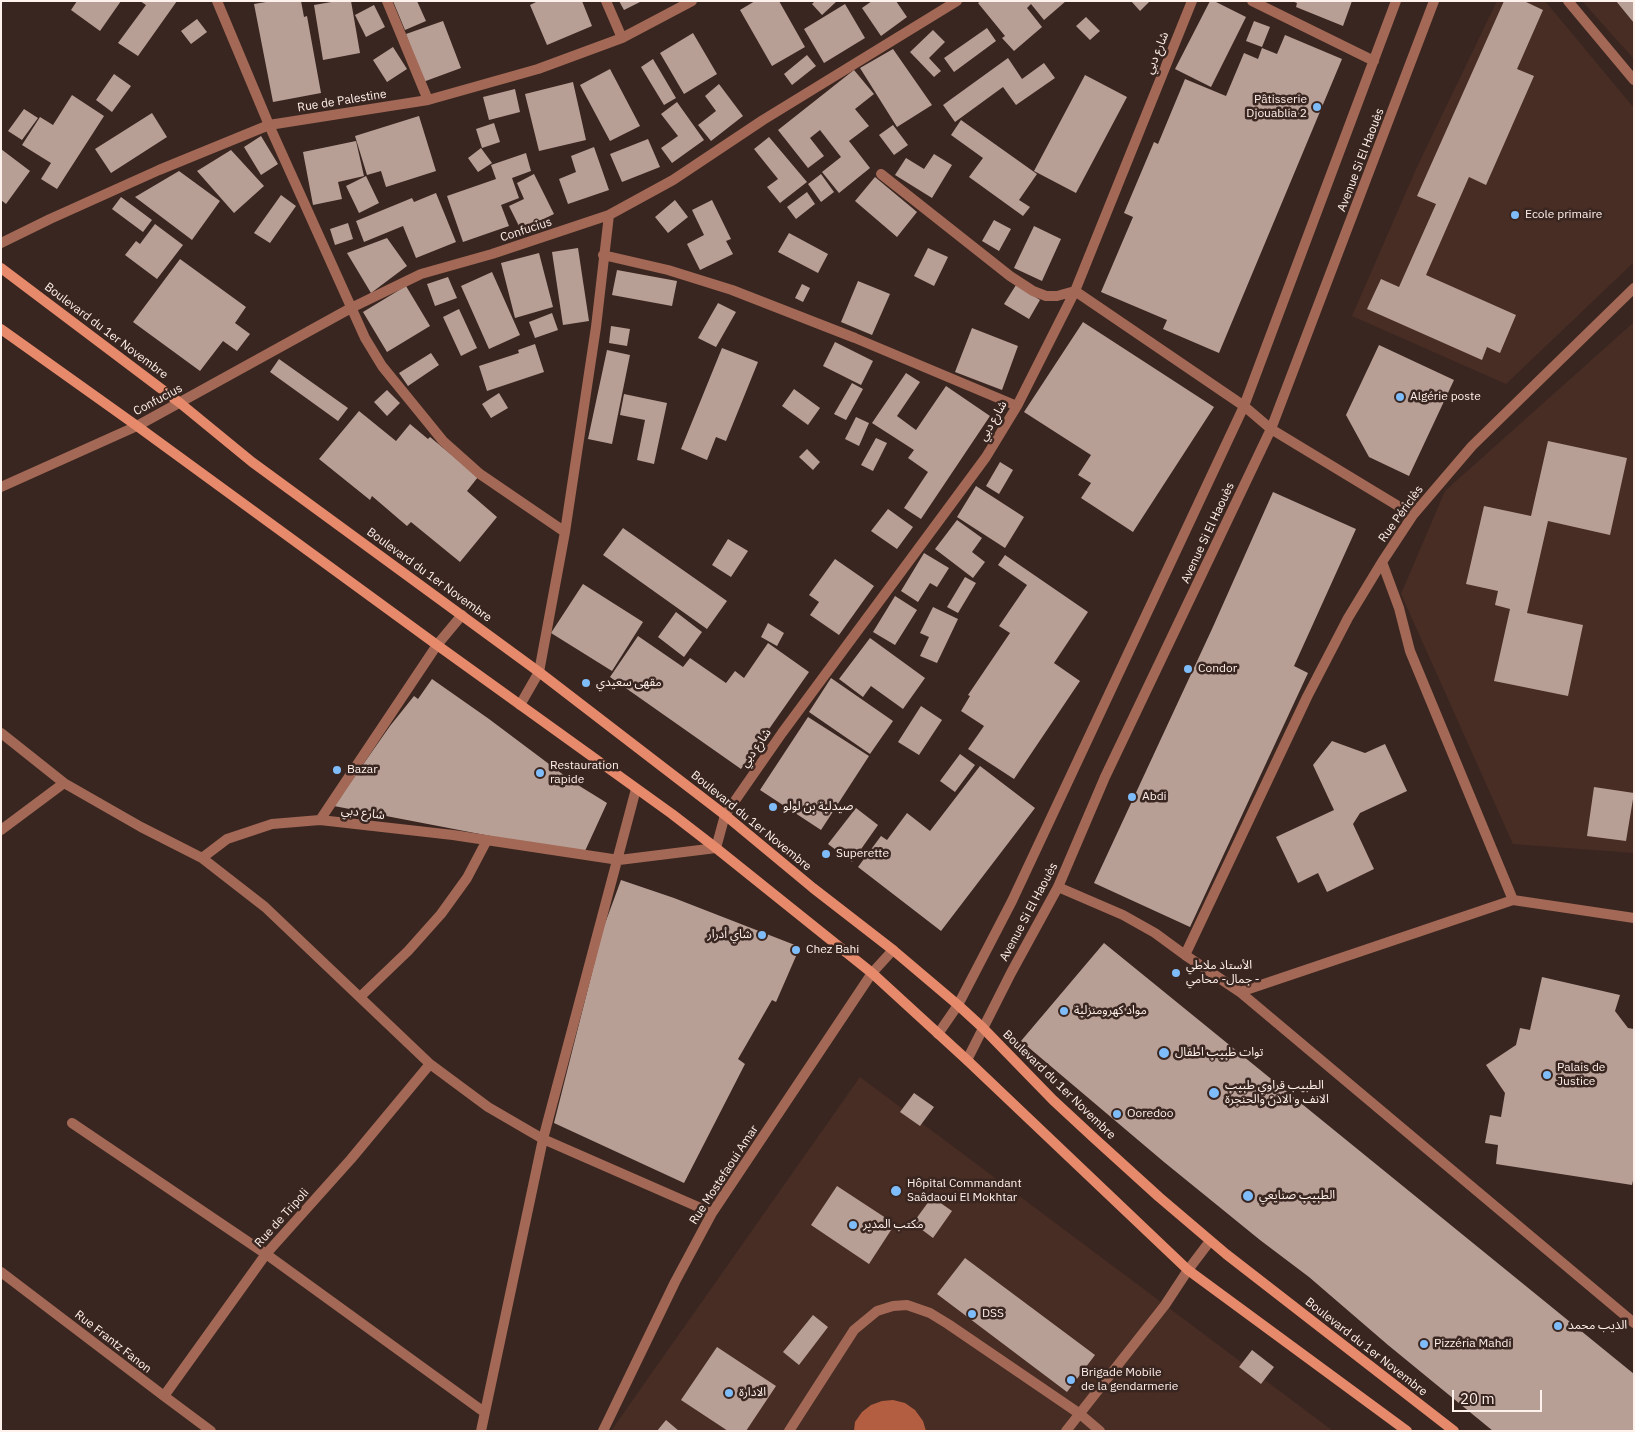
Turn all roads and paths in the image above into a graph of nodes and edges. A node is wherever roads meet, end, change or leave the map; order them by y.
1 (217, 1) edge
2 (387, 1) edge
3 (606, 1) edge
4 (692, 1) edge
5 (957, 1) edge
6 (1192, 1) edge
7 (1252, 1) edge
8 (1396, 1) edge
9 (1434, 1) edge
10 (1568, 1) edge
11 (622, 38) junction
12 (1374, 61) junction
13 (1634, 80) edge
14 (428, 100) junction
15 (269, 125) junction
16 (881, 174) dead end
17 (610, 215) junction
18 (1, 243) edge
19 (604, 255) junction
20 (1, 268) edge
21 (1634, 288) edge
22 (1075, 291) junction
23 (351, 308) junction
24 (1, 329) edge
25 (180, 403) junction
26 (1017, 406) junction
27 (1244, 406) junction
28 (137, 426) junction
29 (1271, 429) junction
30 (1, 487) edge
31 (1413, 515) junction
32 (565, 532) junction
33 (1382, 562) junction
34 (462, 615) junction
35 (437, 645) junction
36 (539, 672) junction
37 (520, 705) junction
38 (1, 733) edge
39 (64, 782) junction
40 (636, 789) junction
41 (725, 815) junction
42 (320, 820) junction
43 (1, 830) edge
44 (487, 840) junction
45 (716, 848) junction
46 (202, 858) junction
47 (619, 860) junction
48 (1058, 887) junction
49 (1513, 900) junction
50 (1634, 918) edge
51 (893, 950) junction
52 (1185, 956) junction
53 (872, 973) junction
54 (1240, 992) junction
55 (360, 997) junction
56 (958, 1005) junction
57 (982, 1027) junction
58 (938, 1034) junction
59 (967, 1060) junction
60 (430, 1064) junction
61 (72, 1123) dead end
62 (543, 1139) junction
63 (712, 1214) junction
64 (1210, 1240) junction
65 (266, 1254) junction
66 (1188, 1270) junction
67 (1, 1272) edge
68 (1634, 1323) edge
69 (164, 1396) junction
70 (484, 1412) junction
71 (1080, 1414) junction
72 (211, 1431) edge
73 (481, 1431) edge
74 (603, 1431) edge
75 (788, 1431) edge
76 (1066, 1431) edge
77 (1100, 1431) edge
78 (1407, 1431) edge
79 (1454, 1431) edge

1 - 15 street
2 - 14 street
3 - 11 street
4 - 11 street, Rue de Palestine
5 - 17 street, Confucius
6 - 22 street, شارع دبي
7 - 12 street
8 - 12 street, Avenue Si El Haouès
9 - 29 street, Avenue Si El Haouès
10 - 13 street
11 - 14 street, Rue de Palestine
12 - 27 street, Avenue Si El Haouès
14 - 15 street, Rue de Palestine
15 - 18 street, Rue de Palestine
15 - 23 street
16 - 22 street
17 - 19 street
17 - 23 street, Confucius
19 - 26 street
19 - 32 street
20 - 25 main road, Boulevard du 1er Novembre
21 - 31 street, Rue Périclès
22 - 26 street, شارع دبي
22 - 27 street
23 - 25 street, Confucius
23 - 32 street
24 - 28 main road
25 - 28 street, Confucius
25 - 34 main road, Boulevard du 1er Novembre
26 - 41 street, شارع دبي
27 - 29 street
27 - 56 street, Avenue Si El Haouès
28 - 30 street, Confucius
28 - 35 main road
29 - 31 street
29 - 48 street, Avenue Si El Haouès
31 - 33 street, Rue Périclès
32 - 36 street
33 - 49 street, Rue Périclès
33 - 52 street
34 - 35 street
34 - 36 main road, Boulevard du 1er Novembre
35 - 37 main road
35 - 42 street
36 - 37 street
36 - 41 main road, Boulevard du 1er Novembre
37 - 40 main road
38 - 39 street
39 - 43 street
39 - 46 street
40 - 45 main road
40 - 47 street
41 - 45 street, شارع دبي
41 - 51 main road, Boulevard du 1er Novembre
42 - 44 street, شارع دبي
42 - 46 street, شارع دبي
44 - 47 street, شارع دبي
44 - 55 street
45 - 47 street, شارع دبي
45 - 53 main road
46 - 55 street
47 - 62 street
48 - 52 street
48 - 57 street, Avenue Si El Haouès
49 - 50 street
49 - 54 street
51 - 53 street, Rue Mostefaoui Amar
51 - 56 main road, Boulevard du 1er Novembre
52 - 54 street
53 - 58 main road
53 - 63 street, Rue Mostefaoui Amar
54 - 68 street
55 - 60 street
56 - 57 main road, Boulevard du 1er Novembre
56 - 58 street, Avenue Si El Haouès
57 - 59 street, Avenue Si El Haouès
57 - 64 main road, Boulevard du 1er Novembre
58 - 59 main road
59 - 66 main road
60 - 62 street
60 - 65 street, Rue de Tripoli
61 - 65 street
62 - 63 street
62 - 70 street
63 - 74 street, Rue Mostefaoui Amar
64 - 66 street
64 - 79 main road, Boulevard du 1er Novembre
65 - 69 street, Rue de Tripoli
65 - 70 street
66 - 71 street
66 - 78 main road
67 - 69 street, Rue Frantz Fanon
69 - 72 street, Rue Frantz Fanon
70 - 73 street
71 - 75 street
71 - 76 street
71 - 77 street

